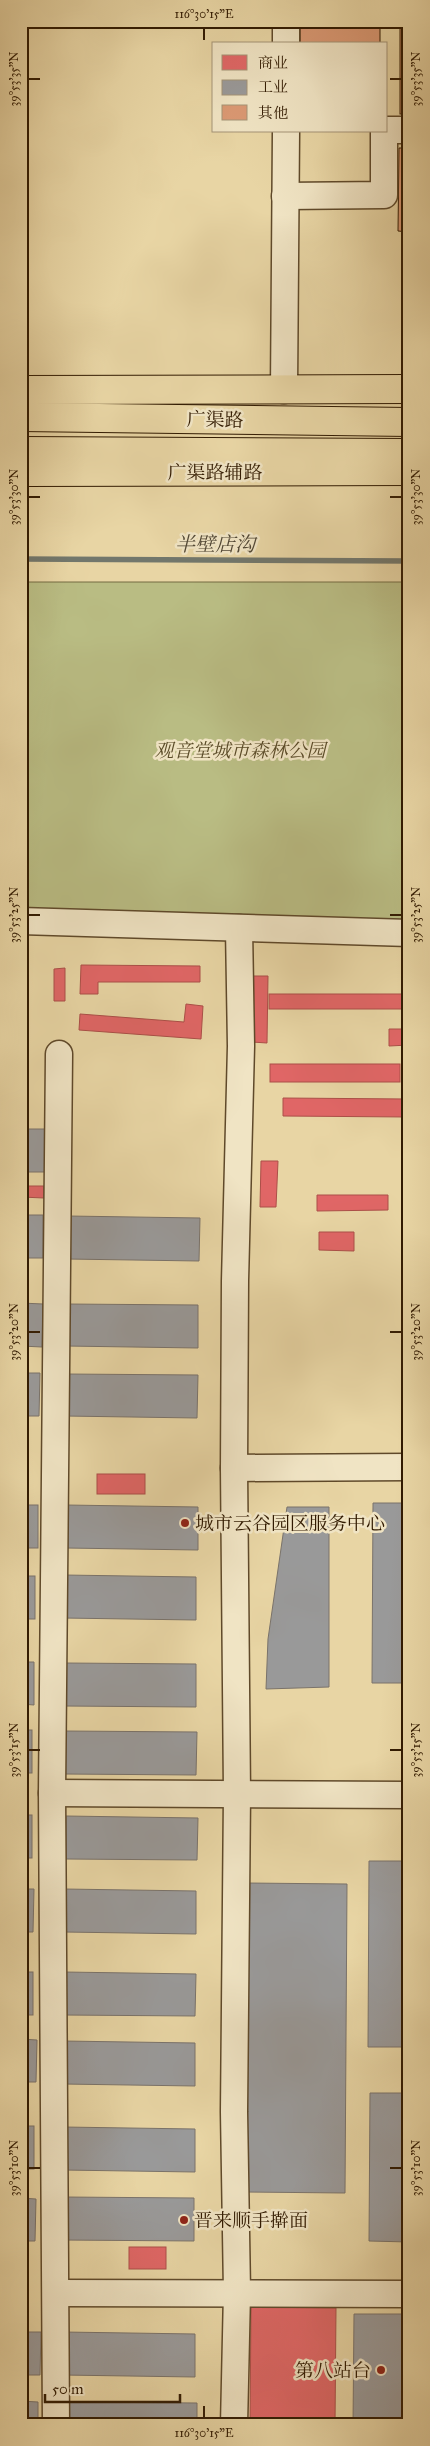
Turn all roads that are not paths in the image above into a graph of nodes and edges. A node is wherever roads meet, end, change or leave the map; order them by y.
1 (286, 21) edge
2 (286, 42) edge
3 (388, 130) edge
4 (409, 130) edge
5 (286, 132) edge
6 (385, 132) edge
7 (285, 196) junction
8 (409, 389) edge
9 (21, 390) edge
10 (284, 390) junction
11 (21, 417) edge
12 (409, 422) edge
13 (21, 450) edge
14 (409, 453) edge
15 (409, 471) edge
16 (21, 472) edge
17 (21, 921) edge
18 (239, 928) junction
19 (409, 933) edge
20 (59, 1054) dead end
21 (409, 1467) edge
22 (234, 1468) junction
23 (52, 1793) junction
24 (237, 1794) junction
25 (409, 1795) edge
26 (236, 2292) junction
27 (56, 2293) junction
28 (409, 2294) edge
29 (56, 2425) edge
30 (234, 2425) edge

1 - 2 street
3 - 4 street
5 - 7 street
6 - 7 street
7 - 10 street
8 - 10 main road, 广渠路
9 - 10 main road, 广渠路
11 - 12 main road, 广渠路
13 - 14 main road, 广渠路
15 - 16 main road, 广渠路辅路
17 - 18 street
18 - 19 street
18 - 22 street
20 - 23 street
21 - 22 street
22 - 24 street
23 - 24 street
23 - 27 street
24 - 25 street
24 - 26 street
26 - 27 street
26 - 28 street
26 - 30 street
27 - 29 street

